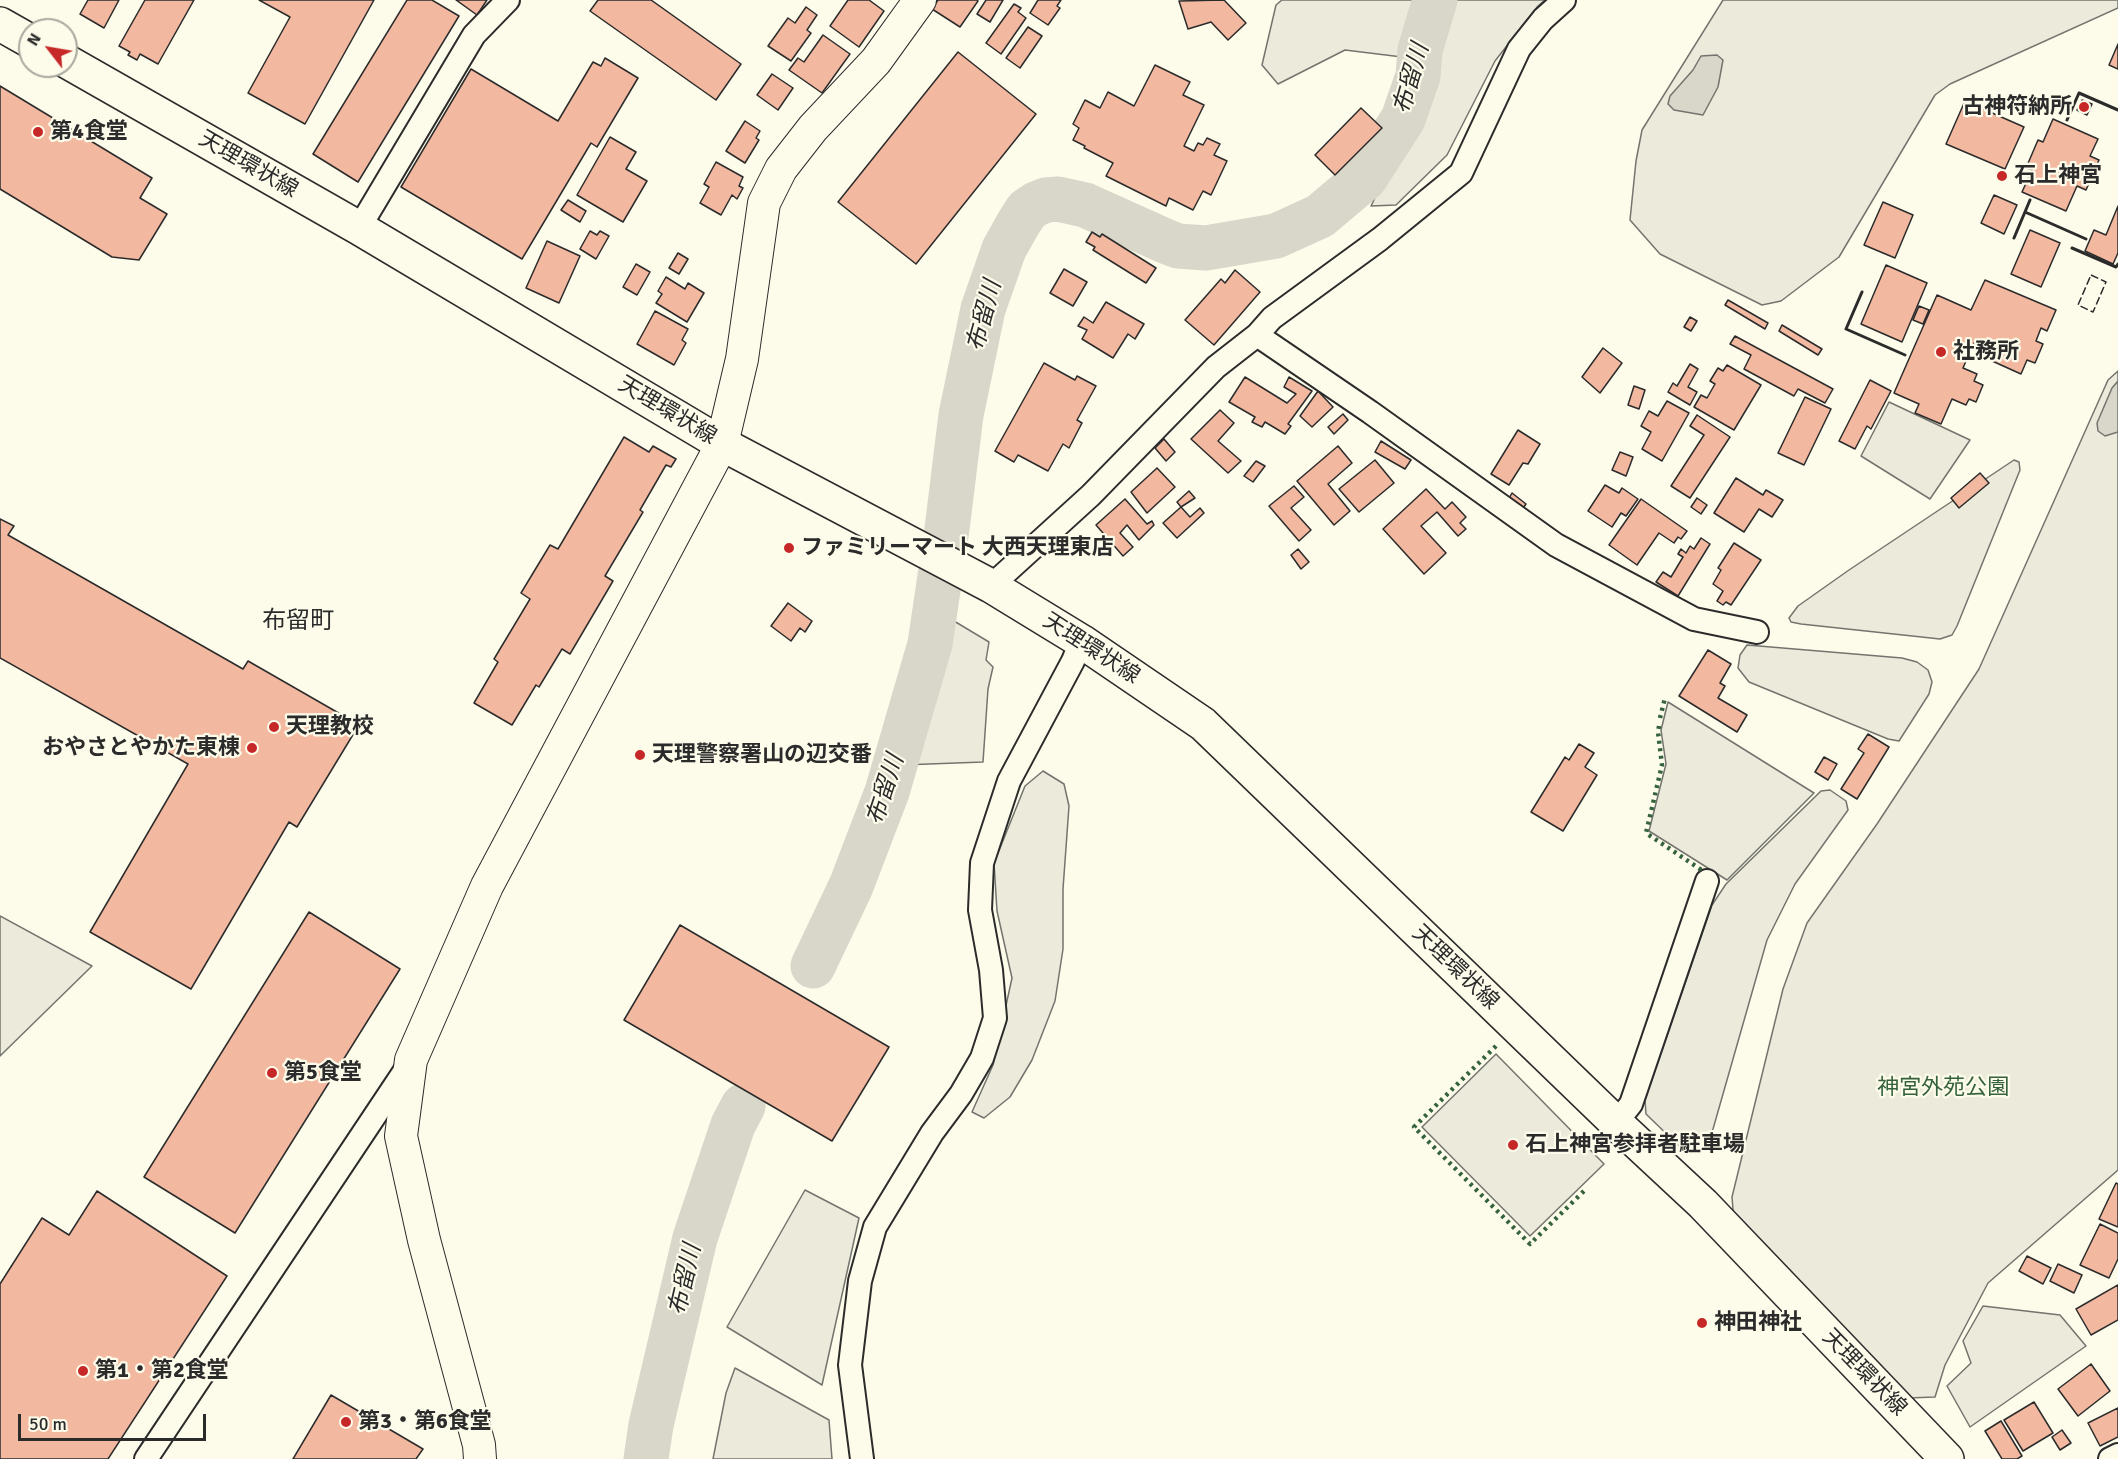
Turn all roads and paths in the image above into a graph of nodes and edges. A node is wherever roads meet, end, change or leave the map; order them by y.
1 (508, 0) edge
2 (920, 0) edge
3 (1564, 0) edge
4 (0, 24) edge
5 (18, 34) edge
6 (78, 69) edge
7 (359, 228) junction
8 (1257, 335) junction
9 (722, 444) junction
10 (979, 579) junction
11 (1757, 632) dead end
12 (1081, 641) junction
13 (1707, 881) dead end
14 (411, 1060) junction
15 (1616, 1123) junction
16 (2118, 1455) edge
17 (146, 1459) edge
18 (480, 1459) edge
19 (862, 1459) edge
20 (1947, 1459) edge
21 (2110, 1459) edge

1 - 7 street
2 - 9 street
3 - 8 street
4 - 5 main road
6 - 7 main road, 天理環状線
7 - 9 main road, 天理環状線
8 - 10 street
8 - 11 street
9 - 10 main road, 天理環状線
9 - 14 street
10 - 12 main road, 天理環状線
12 - 15 main road, 天理環状線
12 - 19 street
13 - 15 street
14 - 17 street
14 - 18 street
15 - 20 main road, 天理環状線
16 - 21 street

